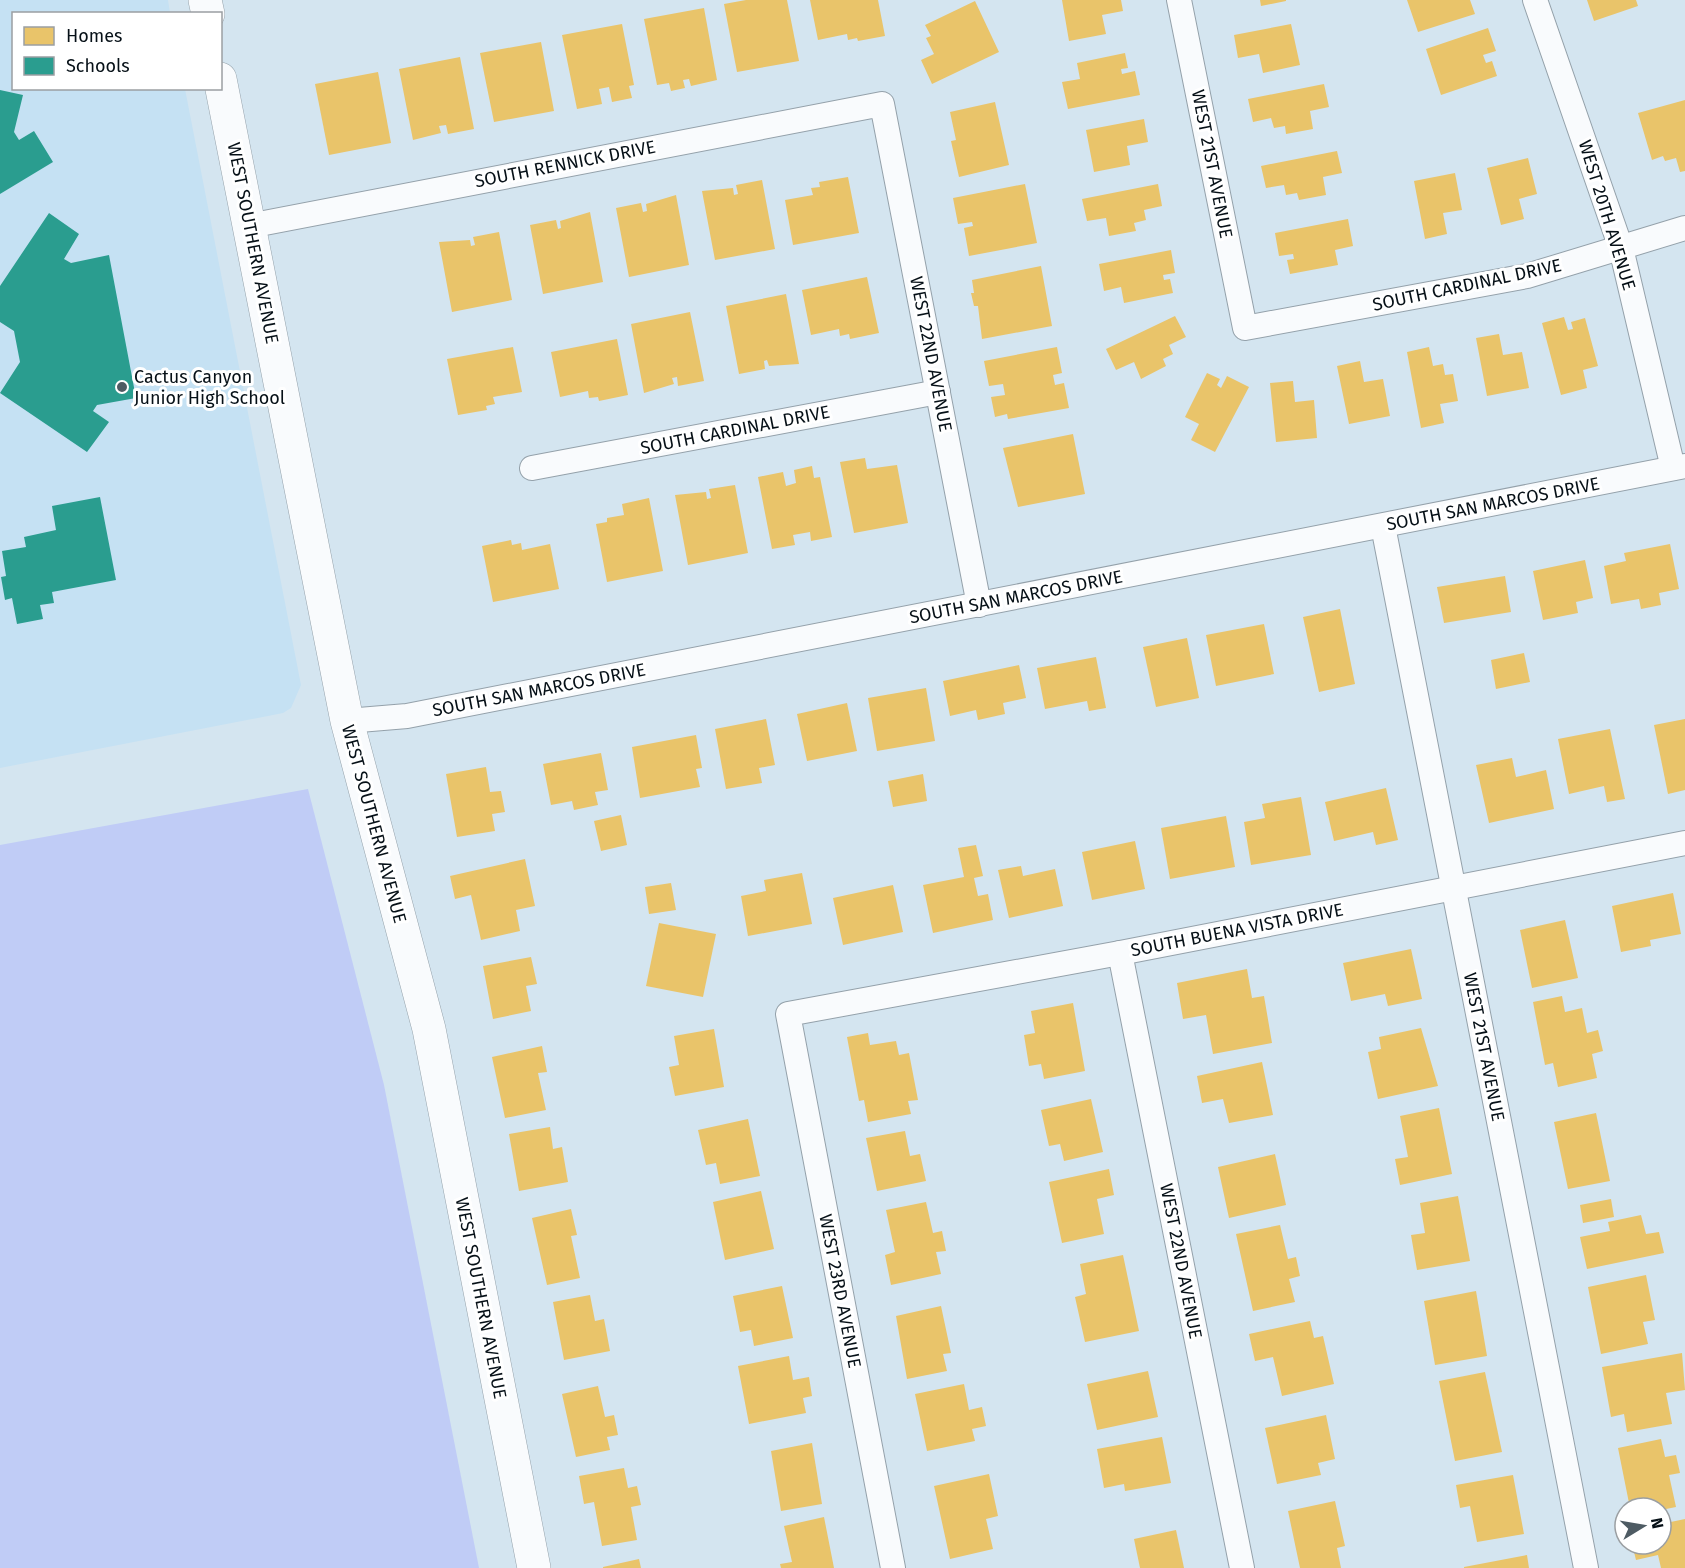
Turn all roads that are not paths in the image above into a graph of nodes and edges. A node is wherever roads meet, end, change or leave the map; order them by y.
1 (1179, 0) edge
2 (1535, 0) edge
3 (222, 89) edge
4 (882, 104) joint
5 (249, 226) junction
6 (1685, 228) edge
7 (1621, 248) junction
8 (1245, 328) joint
9 (938, 392) junction
10 (1679, 467) edge
11 (532, 468) dead end
12 (1383, 526) junction
13 (980, 605) junction
14 (347, 721) junction
15 (1685, 843) edge
16 (1453, 888) junction
17 (1120, 953) junction
18 (788, 1014) joint
19 (534, 1568) edge
20 (893, 1568) edge
21 (1242, 1568) edge
22 (1586, 1568) edge

1 - 8 street, WEST 21ST AVENUE
2 - 7 street, WEST 20TH AVENUE
3 - 5 main road, WEST SOUTHERN AVENUE
4 - 5 street, SOUTH RENNICK DRIVE
4 - 9 street, WEST 22ND AVENUE
5 - 14 main road, WEST SOUTHERN AVENUE
6 - 7 street, SOUTH CARDINAL DRIVE
7 - 8 street, SOUTH CARDINAL DRIVE
7 - 10 street, WEST 20TH AVENUE
9 - 11 street, SOUTH CARDINAL DRIVE
9 - 13 street, WEST 22ND AVENUE
10 - 12 street, SOUTH SAN MARCOS DRIVE
12 - 13 street, SOUTH SAN MARCOS DRIVE
12 - 16 street, WEST 21ST AVENUE
13 - 14 street, SOUTH SAN MARCOS DRIVE
14 - 19 main road, WEST SOUTHERN AVENUE
15 - 16 street, SOUTH BUENA VISTA DRIVE
16 - 17 street, SOUTH BUENA VISTA DRIVE
16 - 22 street, WEST 21ST AVENUE
17 - 18 street, SOUTH BUENA VISTA DRIVE
17 - 21 street, WEST 22ND AVENUE
18 - 20 street, WEST 23RD AVENUE

